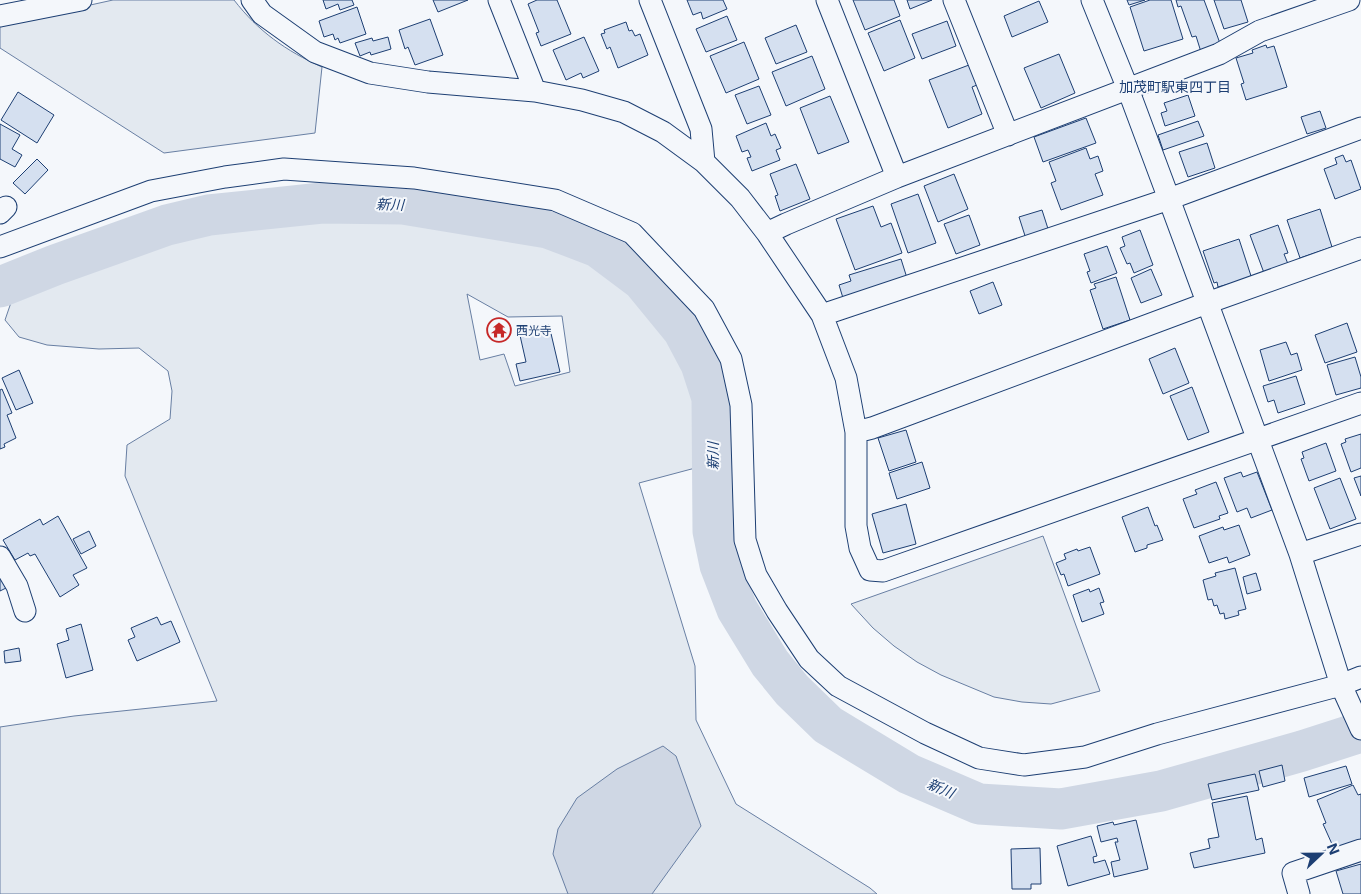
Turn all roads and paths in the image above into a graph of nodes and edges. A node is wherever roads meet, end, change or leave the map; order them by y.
1 (82, 0) edge
2 (252, 0) edge
3 (499, 0) edge
4 (650, 0) edge
5 (827, 0) edge
6 (954, 0) edge
7 (1092, 0) edge
8 (1349, 0) edge
9 (0, 16) edge
10 (1128, 89) junction
11 (535, 91) junction
12 (1361, 128) edge
13 (1008, 135) junction
14 (704, 162) junction
15 (897, 177) junction
16 (1169, 199) junction
17 (768, 233) junction
18 (0, 247) edge
19 (1361, 248) edge
20 (1207, 303) junction
21 (822, 315) junction
22 (1361, 403) edge
23 (856, 432) junction
24 (1257, 440) junction
25 (1361, 534) edge
26 (1300, 554) junction
27 (0, 556) edge
28 (25, 611) dead end
29 (1361, 677) edge
30 (1341, 685) junction
31 (1361, 729) edge
32 (1361, 850) edge
33 (1299, 894) edge

1 - 9 street
2 - 11 street
3 - 11 street
4 - 14 street
5 - 15 street
6 - 13 street
7 - 10 street
8 - 10 street
10 - 13 street
10 - 16 street
11 - 14 street
12 - 16 street
13 - 15 street
14 - 17 street
15 - 17 street
16 - 20 street
16 - 21 street
17 - 21 street
18 - 30 street
19 - 20 street
20 - 23 street
20 - 24 street
21 - 23 street
22 - 24 street
23 - 24 street
24 - 26 street
25 - 26 street
26 - 30 street
27 - 28 street
29 - 30 street
30 - 31 street
32 - 33 street

